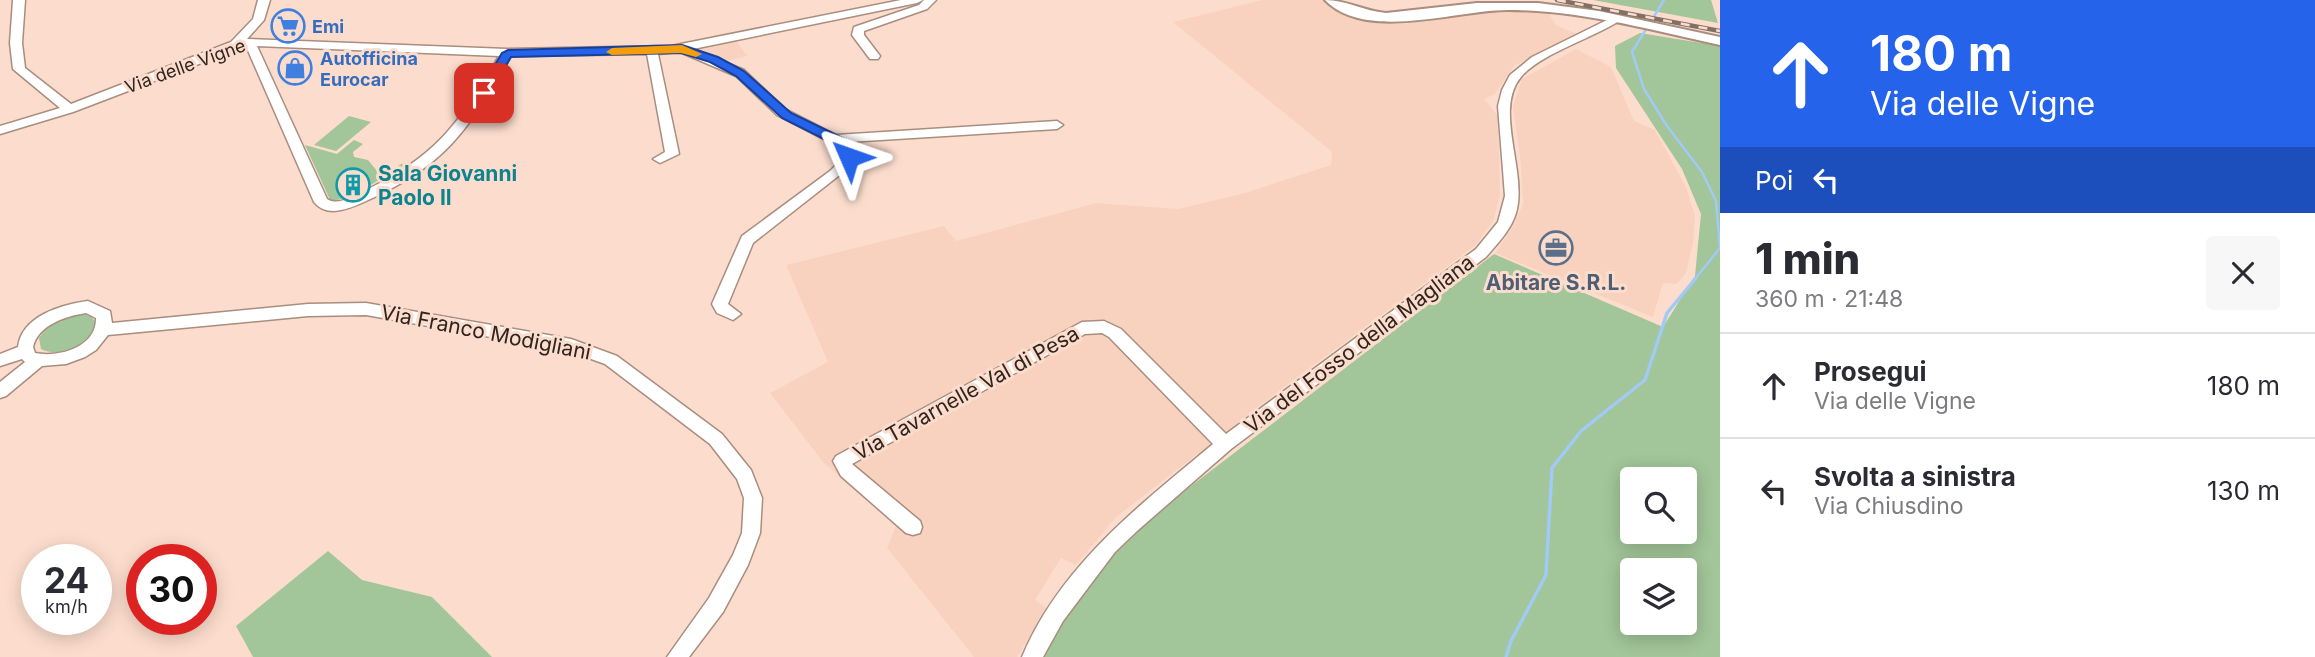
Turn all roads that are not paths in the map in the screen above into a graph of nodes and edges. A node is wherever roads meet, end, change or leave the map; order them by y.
1 (19, 0) edge
2 (264, 0) edge
3 (917, 0) edge
4 (930, 0) edge
5 (1332, 0) edge
6 (1623, 21) junction
7 (251, 41) junction
8 (1720, 41) edge
9 (237, 42) junction
10 (682, 49) junction
11 (652, 51) junction
12 (508, 53) junction
13 (874, 56) dead end
14 (69, 109) junction
15 (1057, 125) dead end
16 (0, 130) edge
17 (836, 139) junction
18 (660, 159) dead end
19 (733, 314) dead end
20 (103, 330) junction
21 (31, 356) junction
22 (0, 360) edge
23 (0, 391) edge
24 (1225, 444) junction
25 (914, 527) dead end
26 (677, 657) edge
27 (1032, 657) edge

1 - 14 street
2 - 9 street
3 - 10 street, Via delle Vigne
4 - 13 street
5 - 6 main road
6 - 8 main road
6 - 24 street, Via del Fosso della Magliana
7 - 9 street, Via delle Vigne
7 - 12 street, Via delle Vigne
7 - 12 street
9 - 14 street, Via delle Vigne
10 - 11 street, Via delle Vigne
10 - 17 street
11 - 12 street, Via delle Vigne
11 - 18 street
14 - 16 street, Via delle Vigne
15 - 17 street
17 - 19 street
20 - 21 street
20 - 21 street
20 - 26 street, Via Franco Modigliani
21 - 22 street
21 - 23 street
24 - 25 street, Via Tavarnelle Val di Pesa
24 - 27 street, Via del Fosso della Magliana

